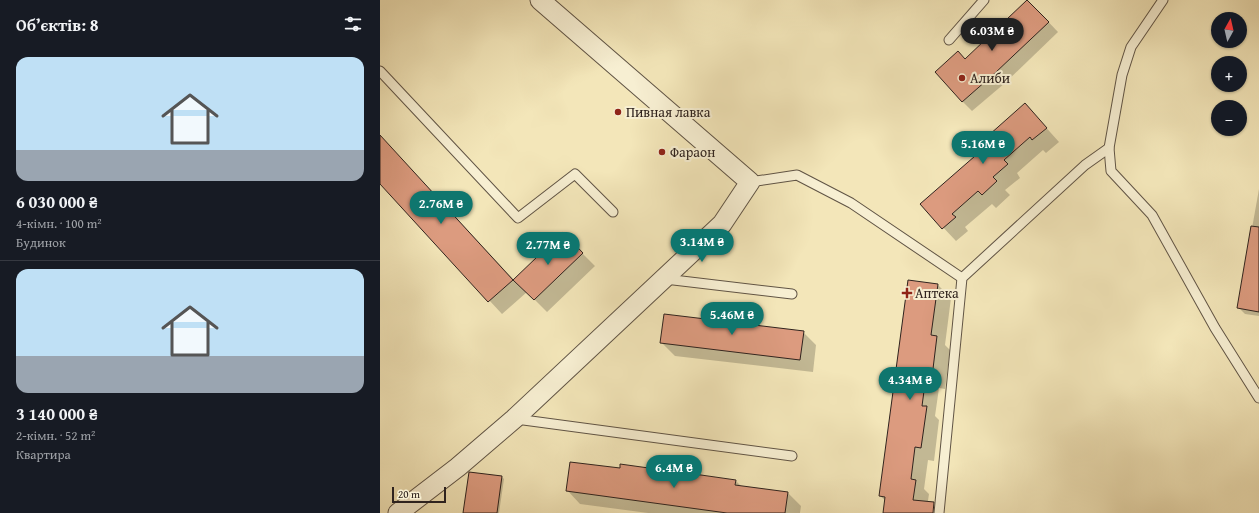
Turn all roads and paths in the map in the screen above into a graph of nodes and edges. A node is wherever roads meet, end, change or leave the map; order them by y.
1 (540, 0) edge
2 (984, 0) edge
3 (1163, 0) edge
4 (949, 40) dead end
5 (380, 71) edge
6 (1109, 148) junction
7 (750, 182) junction
8 (613, 212) dead end
9 (664, 278) junction
10 (962, 278) junction
11 (792, 294) dead end
12 (1259, 398) edge
13 (514, 419) junction
14 (792, 456) dead end
15 (398, 513) edge
16 (939, 513) edge

1 - 7 street
2 - 4 lane
3 - 6 lane
5 - 8 lane
6 - 10 lane
6 - 12 lane
7 - 9 street
7 - 10 lane
9 - 11 lane
9 - 13 street
10 - 16 lane
13 - 14 lane
13 - 15 street

